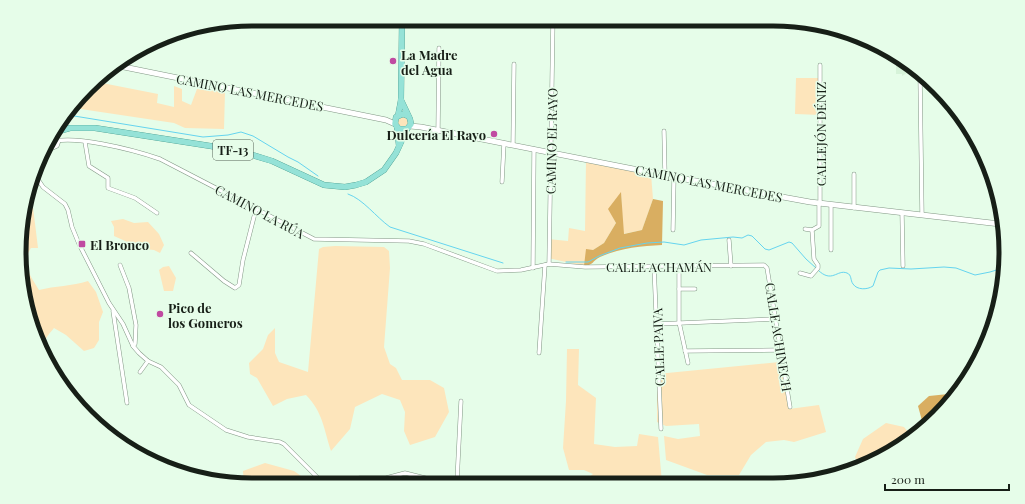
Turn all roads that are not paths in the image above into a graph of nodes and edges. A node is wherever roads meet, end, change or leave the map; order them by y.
1 (402, 26) edge
2 (553, 26) edge
3 (439, 48) dead end
4 (514, 64) dead end
5 (820, 65) dead end
6 (122, 67) edge
7 (920, 80) edge
8 (401, 100) junction
9 (397, 116) junction
10 (409, 117) junction
11 (386, 120) junction
12 (396, 126) junction
13 (421, 126) junction
14 (408, 128) junction
15 (438, 130) junction
16 (61, 131) edge
17 (664, 131) dead end
18 (59, 140) junction
19 (55, 141) edge
20 (86, 142) junction
21 (504, 143) junction
22 (513, 145) junction
23 (399, 146) junction
24 (51, 149) edge
25 (534, 149) junction
26 (551, 152) junction
27 (854, 174) dead end
28 (665, 175) junction
29 (674, 177) junction
30 (38, 180) edge
31 (502, 182) dead end
32 (820, 204) junction
33 (831, 205) junction
34 (854, 208) junction
35 (256, 209) junction
36 (157, 213) dead end
37 (902, 213) junction
38 (922, 215) junction
39 (997, 224) edge
40 (804, 229) dead end
41 (674, 230) dead end
42 (812, 230) junction
43 (729, 240) dead end
44 (831, 250) dead end
45 (191, 253) dead end
46 (547, 264) junction
47 (120, 265) dead end
48 (654, 266) junction
49 (731, 266) junction
50 (902, 266) dead end
51 (678, 267) junction
52 (532, 268) junction
53 (767, 268) joint
54 (800, 273) dead end
55 (695, 289) dead end
56 (679, 290) junction
57 (112, 308) junction
58 (775, 319) junction
59 (679, 322) junction
60 (657, 324) junction
61 (133, 346) junction
62 (780, 350) junction
63 (685, 351) junction
64 (539, 353) dead end
65 (148, 361) junction
66 (688, 363) dead end
67 (140, 372) dead end
68 (461, 400) dead end
69 (127, 403) dead end
70 (790, 407) dead end
71 (661, 429) dead end
72 (318, 478) edge
73 (360, 478) edge
74 (388, 478) joint
75 (422, 478) edge
76 (457, 478) edge

1 - 8 main road, TF-13
2 - 26 street, CAMINO EL RAYO
3 - 15 street
4 - 22 street
5 - 32 street, CALLEJÓN DÉNIZ
6 - 11 main road, CAMINO LAS MERCEDES
7 - 38 street
8 - 9 main road, TF-13
8 - 10 main road, TF-13
9 - 10 main road
9 - 11 main road, CAMINO LAS MERCEDES
9 - 12 main road, TF-13
10 - 13 main road, CAMINO LAS MERCEDES
10 - 14 main road, TF-13
11 - 12 main road, CAMINO LAS MERCEDES
12 - 14 main road
12 - 23 main road, TF-13
13 - 14 main road, CAMINO LAS MERCEDES
13 - 15 main road, CAMINO LAS MERCEDES
14 - 23 main road, TF-13
15 - 21 main road, CAMINO LAS MERCEDES
16 - 23 main road, TF-13
17 - 28 street
18 - 19 street, CAMINO LA RÚA
18 - 20 street, CAMINO LA RÚA
18 - 24 street
20 - 35 street, CAMINO LA RÚA
20 - 36 street
21 - 22 main road, CAMINO LAS MERCEDES
21 - 31 street
22 - 25 main road, CAMINO LAS MERCEDES
25 - 26 main road, CAMINO LAS MERCEDES
25 - 52 street
26 - 28 main road, CAMINO LAS MERCEDES
26 - 46 street, CAMINO EL RAYO
27 - 34 street
28 - 29 main road, CAMINO LAS MERCEDES
29 - 32 main road, CAMINO LAS MERCEDES
29 - 41 street
30 - 57 street
32 - 33 main road, CAMINO LAS MERCEDES
32 - 42 street, CALLEJÓN DÉNIZ
33 - 34 main road, CAMINO LAS MERCEDES
33 - 44 street
34 - 37 main road, CAMINO LAS MERCEDES
35 - 45 street
35 - 52 street, CAMINO LA RÚA
37 - 38 main road, CAMINO LAS MERCEDES
37 - 50 street
38 - 39 main road, CAMINO LAS MERCEDES
40 - 42 street
42 - 54 street
43 - 49 street
46 - 48 street, CALLE ACHAMÁN
46 - 52 street, CAMINO LA RÚA
46 - 64 street, CAMINO EL RAYO
47 - 61 street
48 - 51 street, CALLE ACHAMÁN
48 - 60 street, CALLE PAIVA
49 - 51 street, CALLE ACHAMÁN
49 - 53 street, CALLE ACHAMÁN
51 - 56 street
53 - 58 street, CALLE ACHINECH
55 - 56 street
56 - 59 street
57 - 61 street
57 - 69 street
58 - 59 street
58 - 62 street, CALLE ACHINECH
59 - 60 street
59 - 63 street
60 - 71 street, CALLE PAIVA
61 - 65 street
62 - 63 street
62 - 70 street, CALLE ACHINECH
63 - 66 street
65 - 67 street
65 - 72 street
68 - 76 street
73 - 74 street
74 - 75 street

